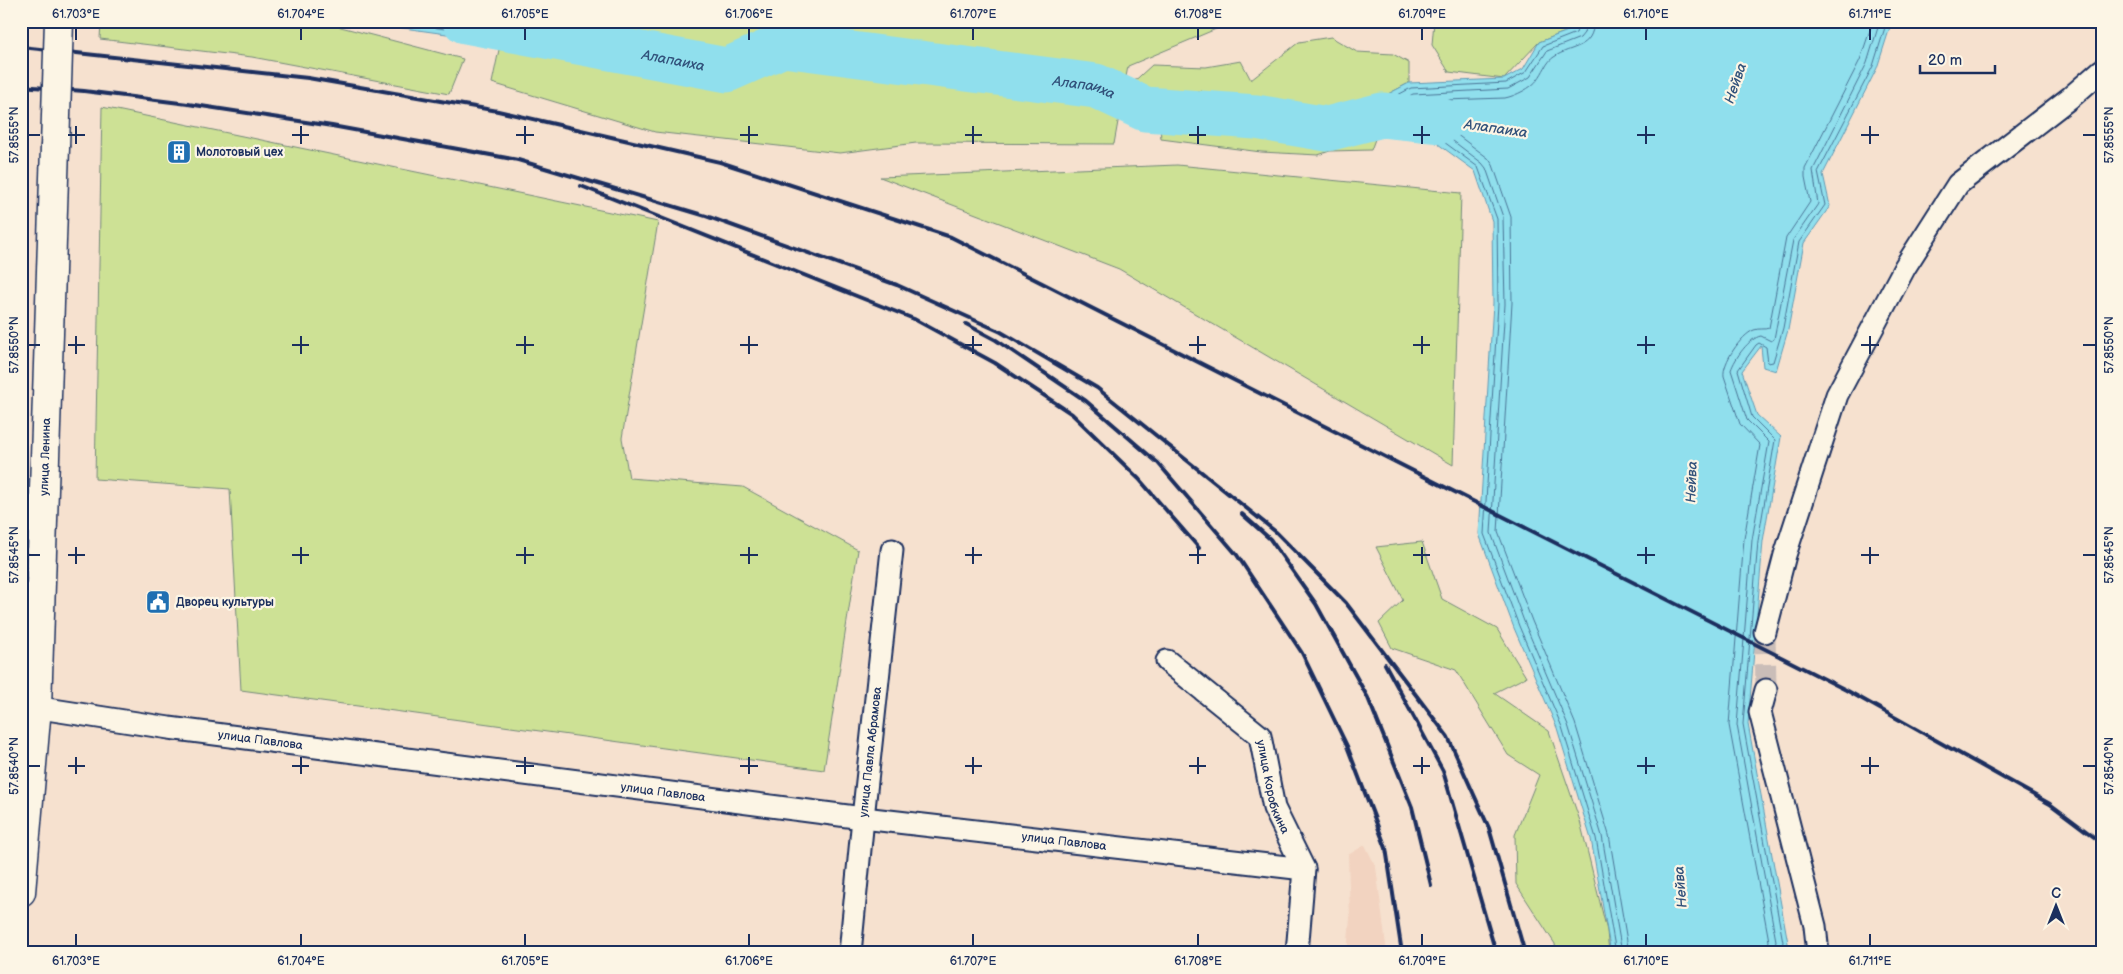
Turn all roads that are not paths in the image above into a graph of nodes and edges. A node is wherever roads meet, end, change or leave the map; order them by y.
1 (59, 21) edge
2 (2102, 70) edge
3 (892, 550) dead end
4 (1764, 632) tunnel mouth
5 (1167, 661) dead end
6 (1766, 690) tunnel mouth
7 (29, 706) edge
8 (862, 818) junction
9 (1304, 869) junction
10 (21, 892) edge
11 (850, 953) edge
12 (1297, 953) edge
13 (1818, 953) edge

1 - 7 main road, улица Ленина, bridge
2 - 4 street
3 - 8 street, улица Павла Абрамова
5 - 9 street, улица Коробкина
6 - 13 street
7 - 8 street, улица Павлова
7 - 10 main road, улица Ленина
8 - 9 street, улица Павлова
8 - 11 street, улица Павла Абрамова
9 - 12 street

